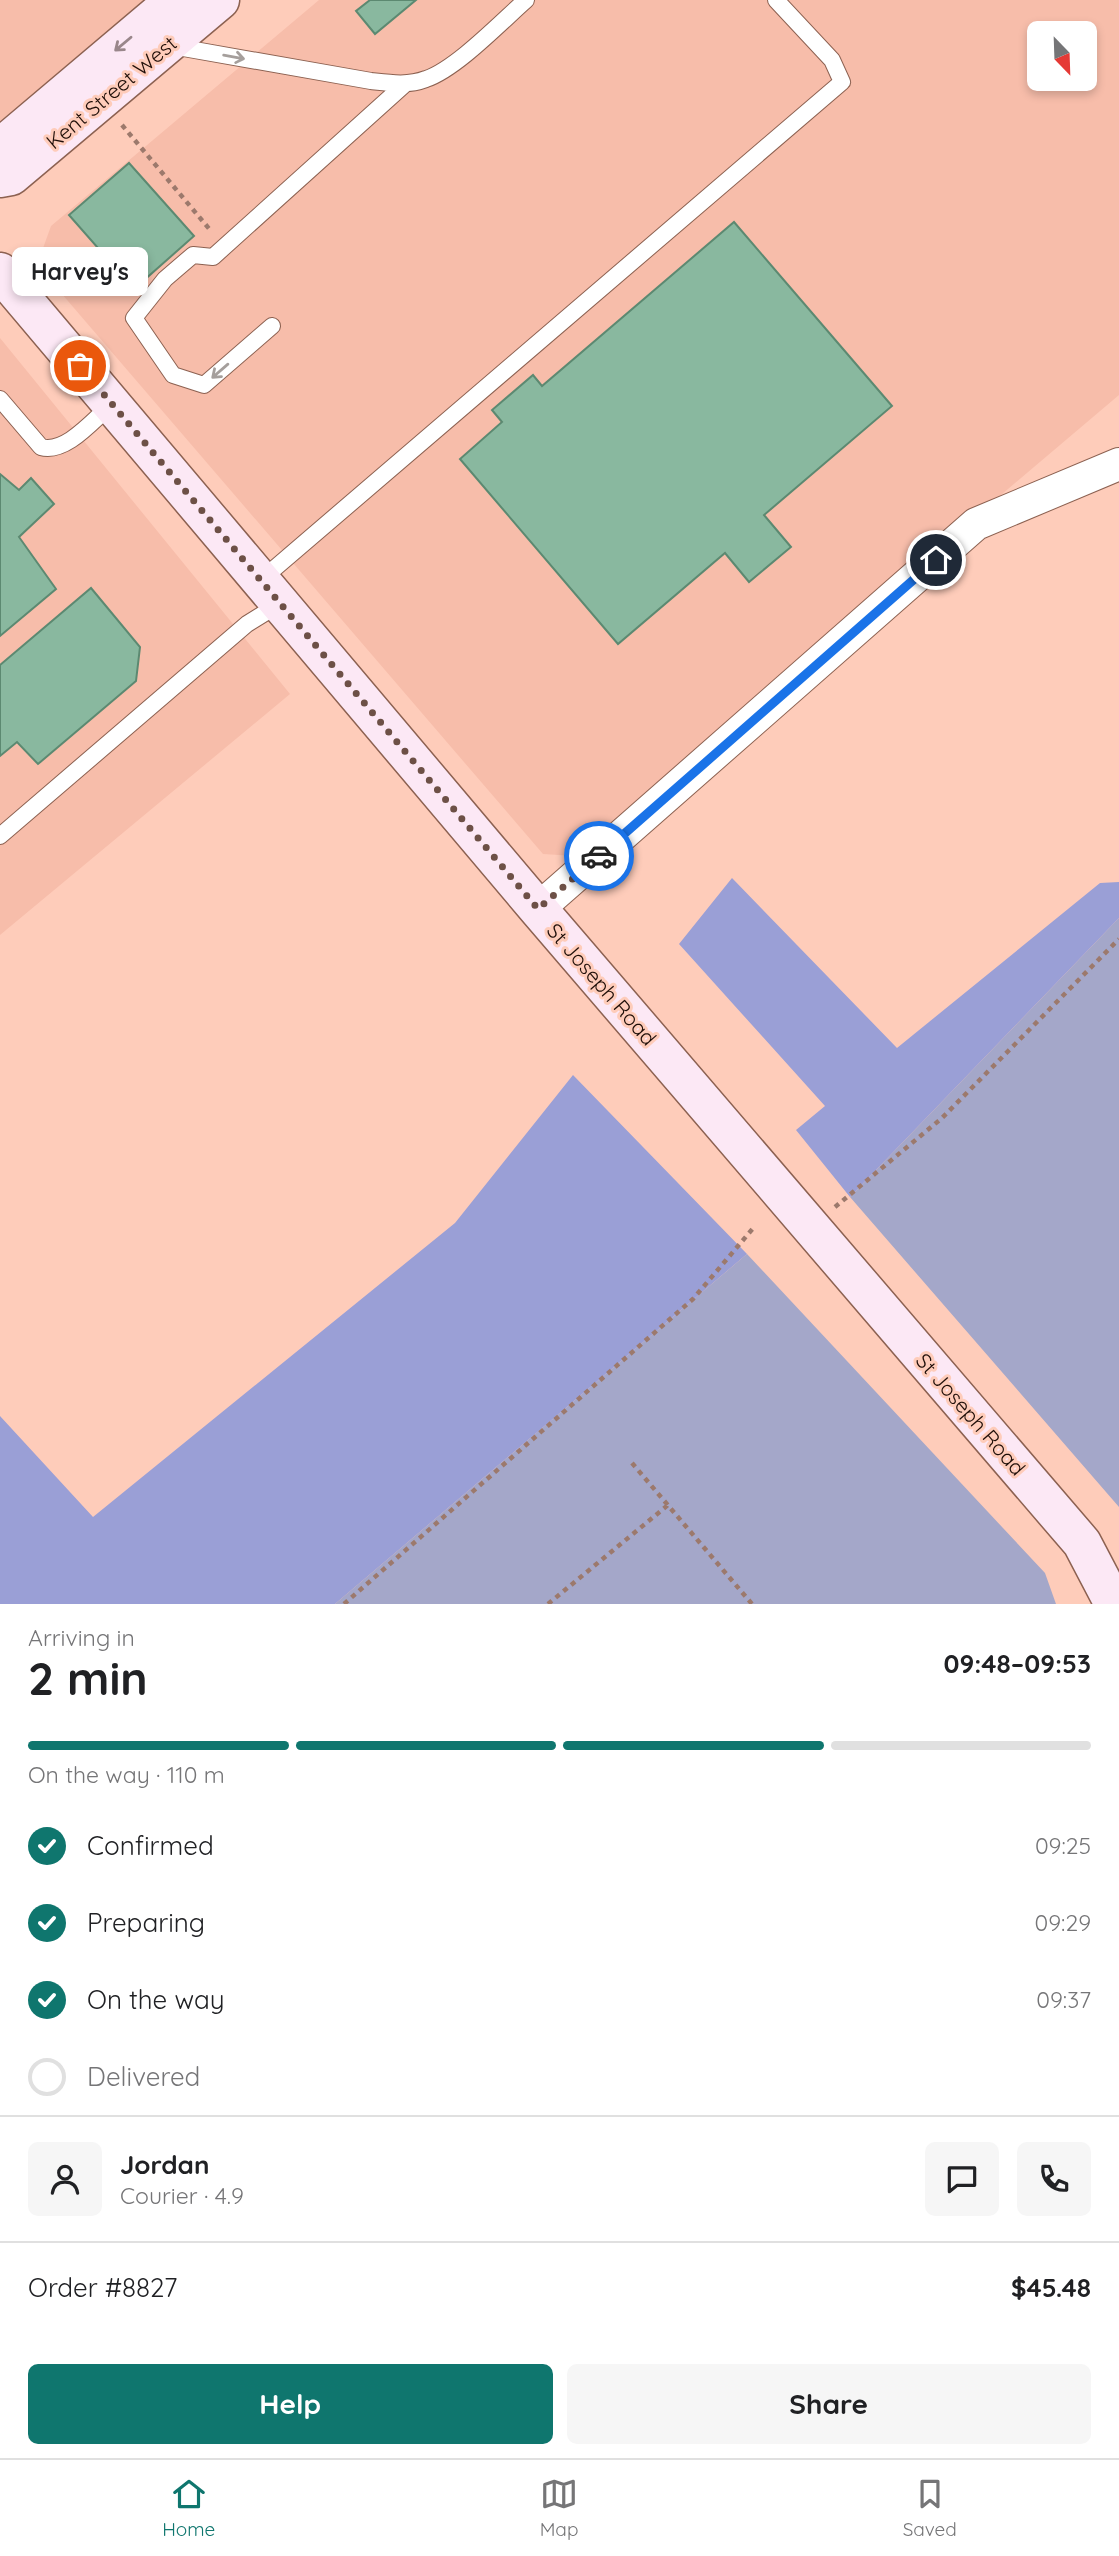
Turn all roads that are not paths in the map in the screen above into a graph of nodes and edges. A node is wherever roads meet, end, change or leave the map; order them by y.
1 (175, 0) edge
2 (220, 0) edge
3 (526, 0) edge
4 (776, 0) edge
5 (167, 45) junction
6 (405, 84) junction
7 (0, 148) edge
8 (0, 178) edge
9 (0, 272) edge
10 (272, 326) dead end
11 (0, 399) edge
12 (112, 404) junction
13 (1119, 464) edge
14 (271, 591) junction
15 (0, 836) edge
16 (538, 909) junction
17 (1114, 1604) edge

1 -> 7 street, Kent Street West
2 - 5 street, Kent Street West
3 - 6 lane
4 - 14 lane
5 -> 6 lane
5 - 8 street, Kent Street West
10 -> 6 lane
9 - 12 street, St Joseph Road
11 - 12 lane
12 - 14 street, St Joseph Road
13 - 16 street
14 - 15 lane
14 - 16 street, St Joseph Road
16 - 17 street, St Joseph Road

